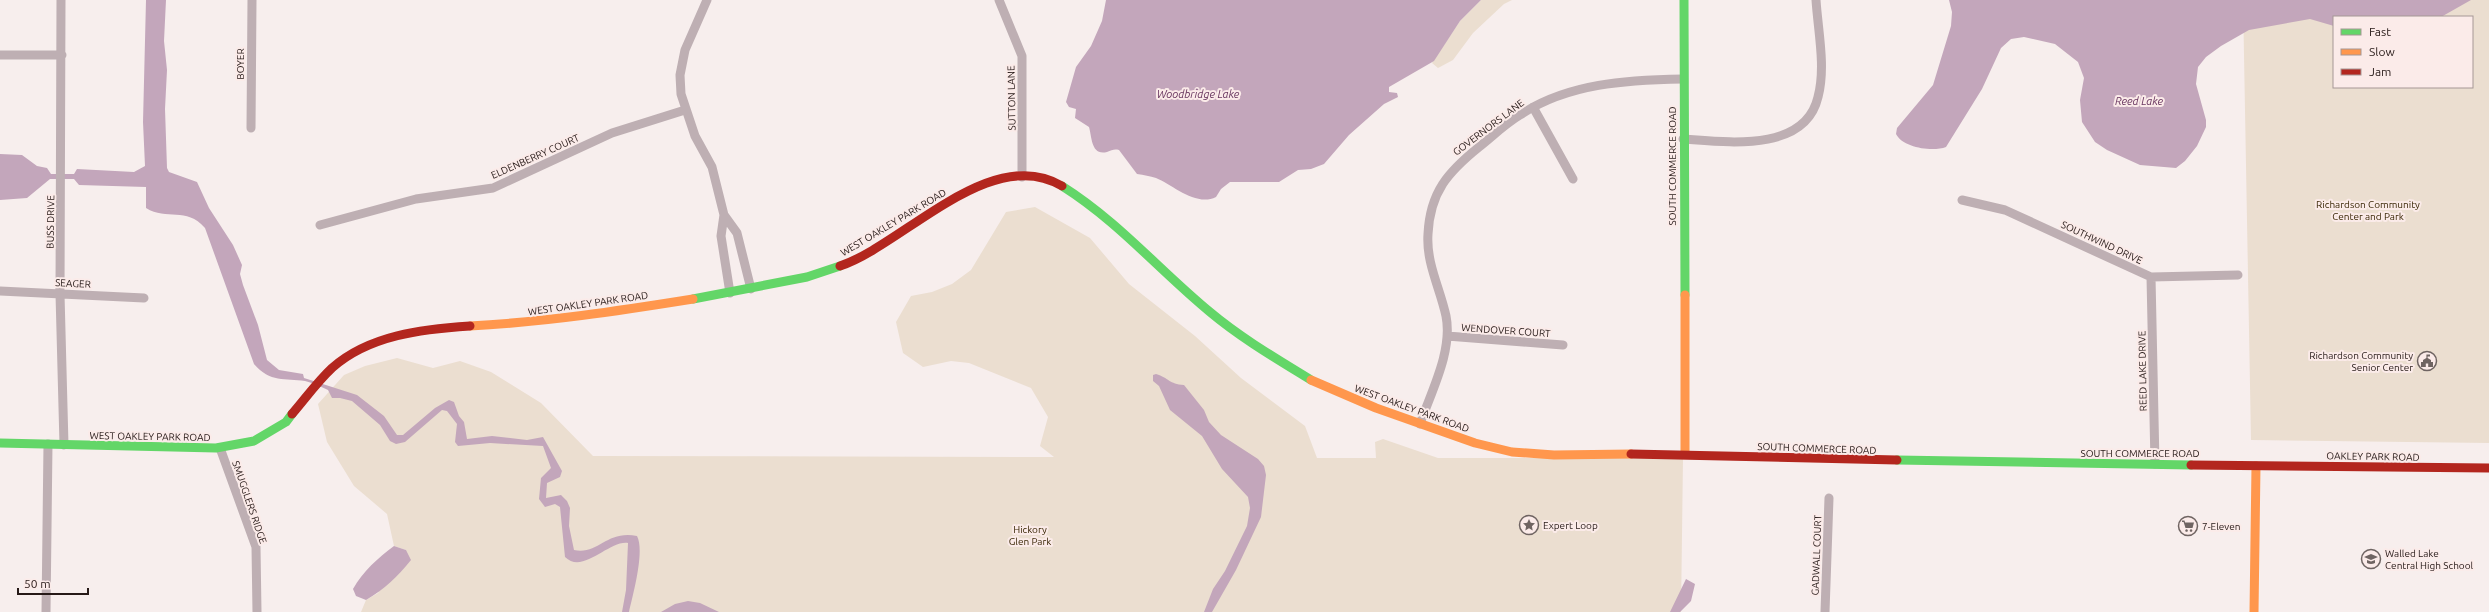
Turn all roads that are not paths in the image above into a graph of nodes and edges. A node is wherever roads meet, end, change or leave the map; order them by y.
1 (60, 0) edge
2 (252, 0) edge
3 (707, 0) edge
4 (999, 0) edge
5 (1684, 0) edge
6 (1816, 0) edge
7 (0, 55) edge
8 (62, 55) junction
9 (1683, 80) junction
10 (1533, 107) junction
11 (685, 110) junction
12 (251, 128) dead end
13 (1683, 139) junction
14 (1022, 177) junction
15 (1573, 178) dead end
16 (1962, 200) dead end
17 (724, 215) junction
18 (320, 225) dead end
19 (2238, 275) dead end
20 (2151, 277) junction
21 (751, 289) junction
22 (0, 291) edge
23 (730, 293) junction
24 (60, 294) junction
25 (144, 298) dead end
26 (1447, 336) junction
27 (1563, 345) dead end
28 (1420, 424) junction
29 (0, 443) edge
30 (48, 444) junction
31 (64, 445) junction
32 (220, 448) junction
33 (1685, 454) junction
34 (2154, 464) junction
35 (2256, 466) junction
36 (2489, 468) edge
37 (1828, 498) dead end
38 (46, 612) edge
39 (256, 612) edge
40 (1825, 612) edge
41 (2254, 612) edge

1 - 8 street, BUSS DRIVE
2 - 12 street, BOYER
3 - 11 street
4 - 14 street, SUTTON LANE
5 - 9 street, SOUTH COMMERCE ROAD
6 - 13 street
7 - 8 street
8 - 24 street, BUSS DRIVE
9 - 10 street, GOVERNORS LANE
9 - 13 street, SOUTH COMMERCE ROAD
10 - 15 street
10 - 26 street, GOVERNORS LANE
11 - 17 street
11 - 18 street, ELDENBERRY COURT
13 - 33 street, SOUTH COMMERCE ROAD
14 - 21 street, WEST OAKLEY PARK ROAD
14 - 28 street, WEST OAKLEY PARK ROAD
16 - 20 street, SOUTHWIND DRIVE
17 - 21 street
17 - 23 street
19 - 20 street, SOUTHWIND DRIVE
20 - 34 street, REED LAKE DRIVE
21 - 23 street, WEST OAKLEY PARK ROAD
22 - 24 street, SEAGER
23 - 32 street, WEST OAKLEY PARK ROAD
24 - 25 street, SEAGER
24 - 31 street, BUSS DRIVE
26 - 27 street, WENDOVER COURT
26 - 28 street, GOVERNORS LANE
28 - 33 street, WEST OAKLEY PARK ROAD
29 - 30 street, WEST OAKLEY PARK ROAD
30 - 31 street, WEST OAKLEY PARK ROAD
30 - 38 street
31 - 32 street, WEST OAKLEY PARK ROAD
32 - 39 street, SMUGGLERS RIDGE
33 - 34 street, SOUTH COMMERCE ROAD
34 - 35 street, SOUTH COMMERCE ROAD
35 - 36 street, OAKLEY PARK ROAD
35 - 41 street
37 - 40 street, GADWALL COURT

